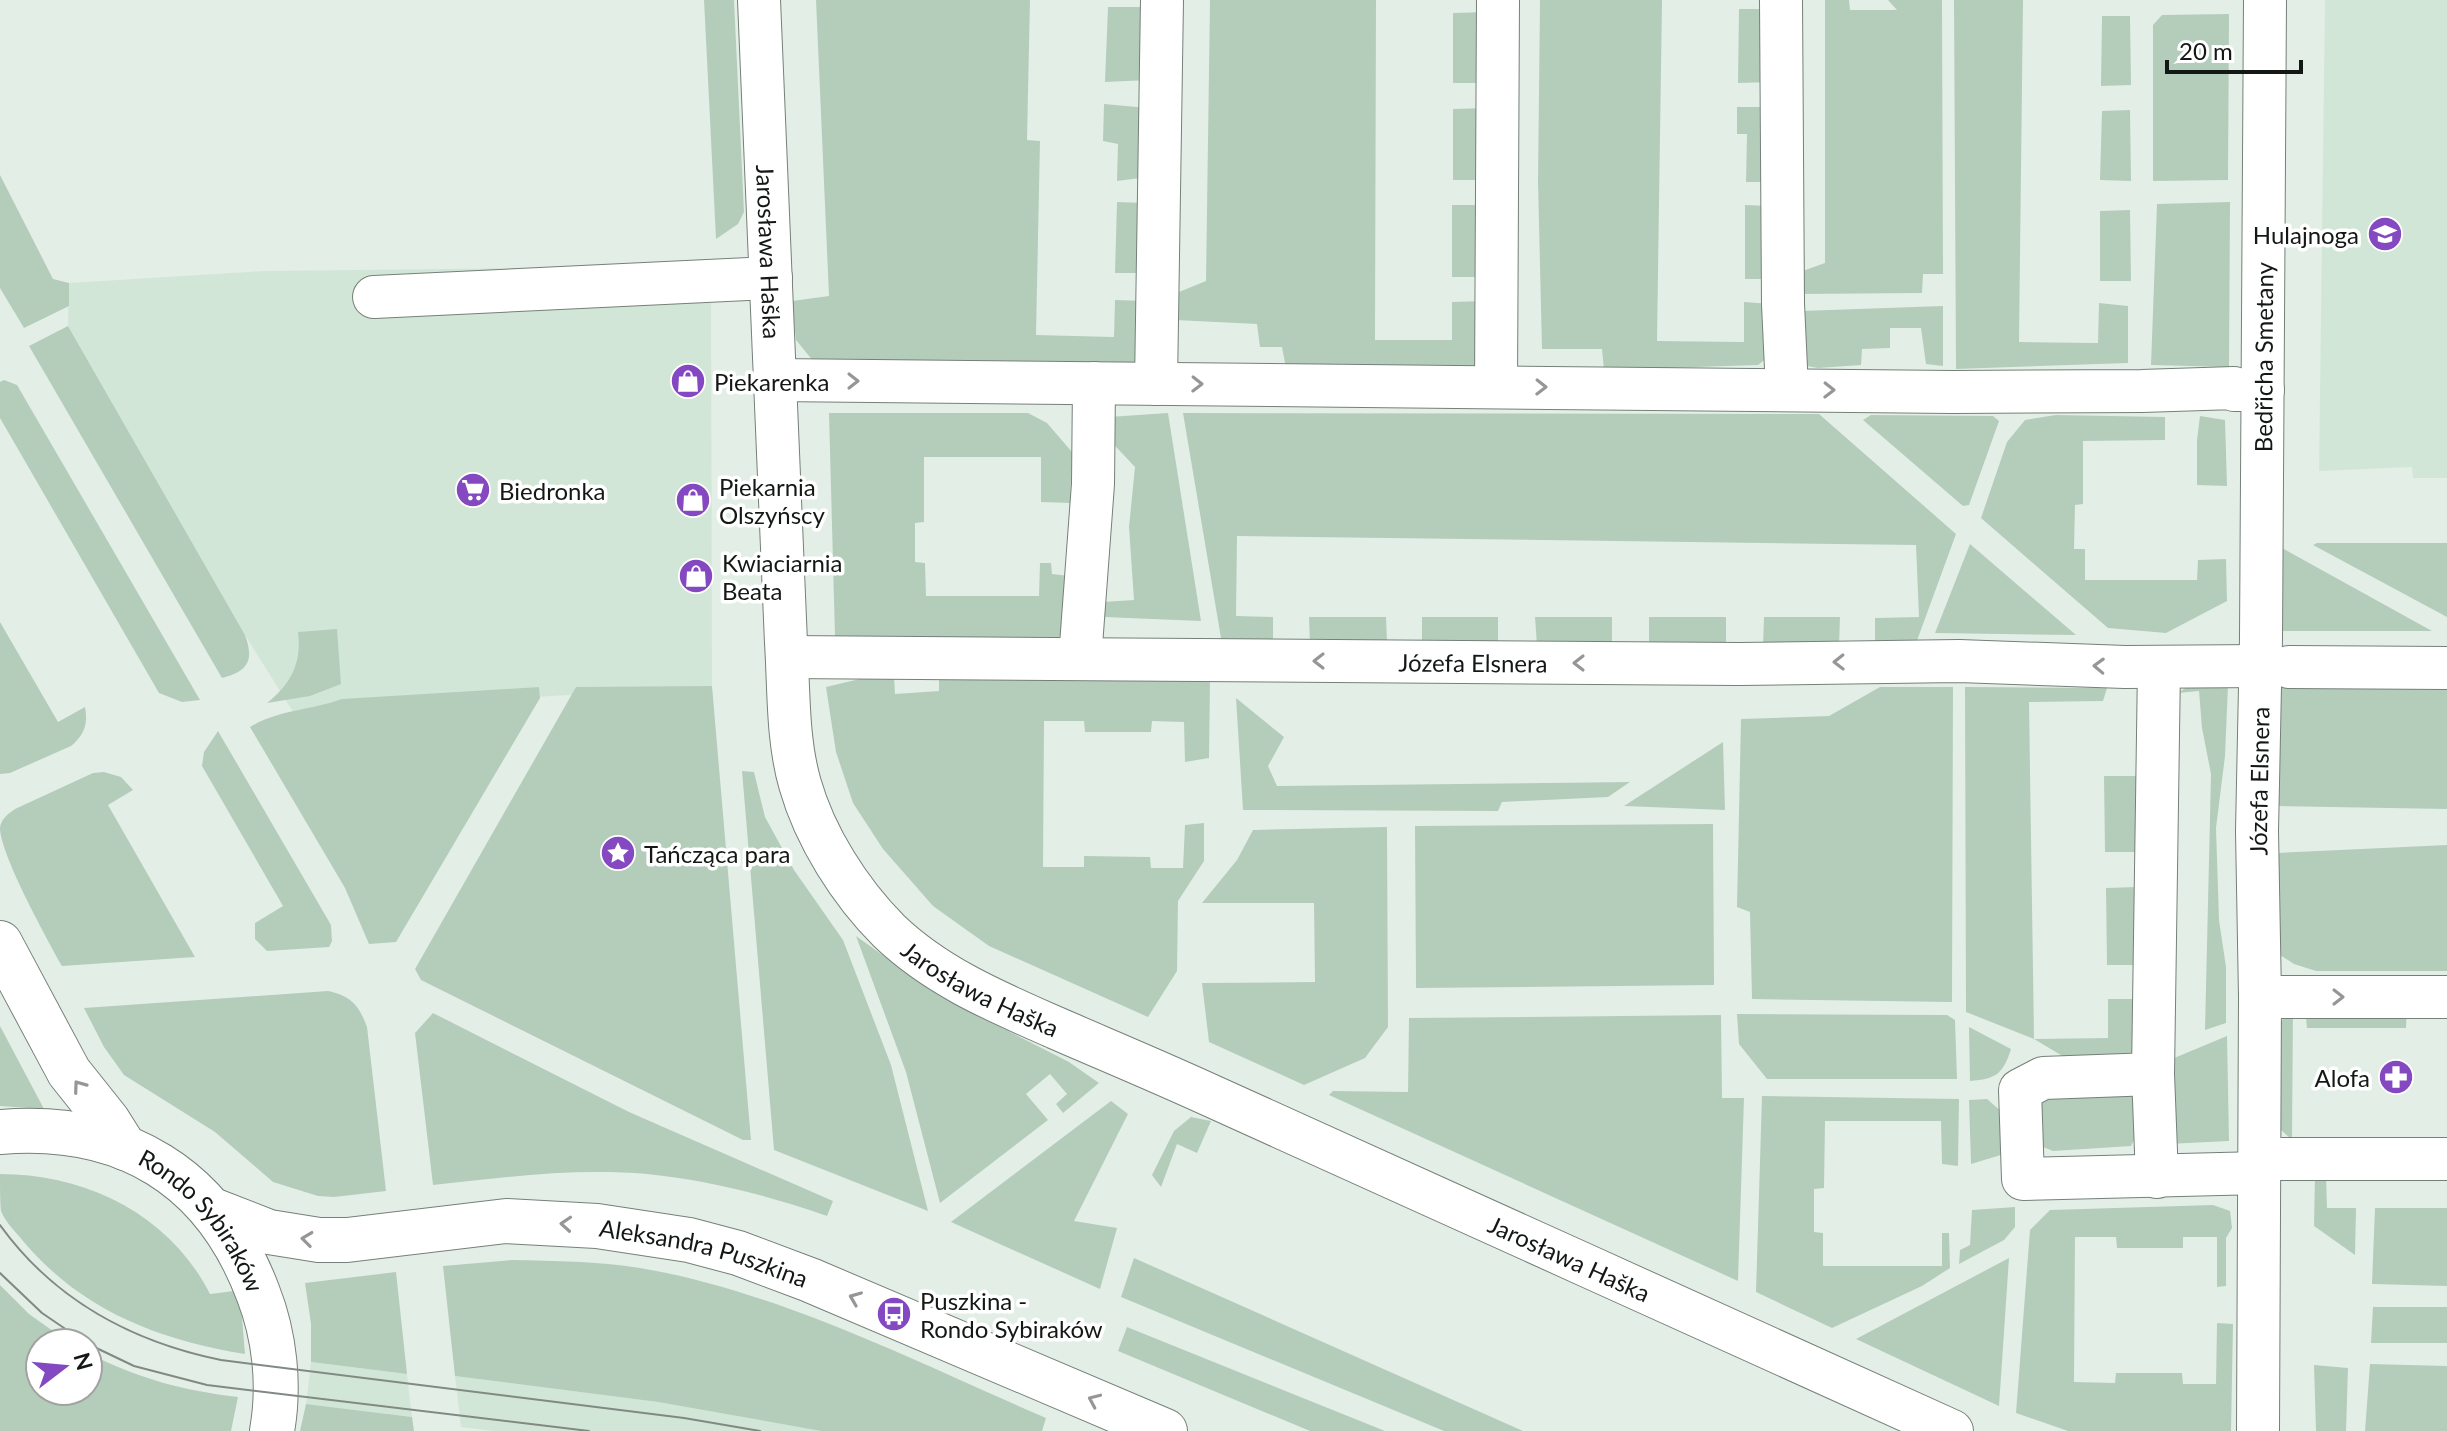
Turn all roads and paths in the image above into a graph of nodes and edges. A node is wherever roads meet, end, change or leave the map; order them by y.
1 (759, 0) edge
2 (1162, 0) edge
3 (1498, 0) edge
4 (1781, 0) edge
5 (2265, 0) edge
6 (771, 278) junction
7 (374, 297) dead end
8 (775, 380) junction
9 (1094, 383) junction
10 (1156, 384) junction
11 (1496, 387) junction
12 (1787, 390) junction
13 (2263, 390) junction
14 (787, 657) junction
15 (1080, 659) junction
16 (2275, 666) junction
17 (2159, 667) junction
18 (2447, 668) edge
19 (0, 943) edge
20 (2260, 997) junction
21 (2447, 997) edge
22 (2153, 1074) junction
23 (0, 1132) edge
24 (125, 1148) junction
25 (2447, 1159) edge
26 (2260, 1166) junction
27 (2157, 1177) junction
28 (215, 1211) junction
29 (272, 1431) edge
30 (1165, 1431) edge
31 (1952, 1431) edge
32 (2258, 1431) edge

1 - 6 street, Jarosława Haška
2 - 10 street
3 - 11 street
4 - 12 street
5 - 13 street, Bedřicha Smetany
6 - 7 street
6 - 8 street, Jarosława Haška
8 -> 9 street
8 - 14 street, Jarosława Haška
9 - 10 street
9 - 15 street
10 -> 11 street
11 -> 12 street
12 -> 13 street
13 - 16 street, Bedřicha Smetany
14 - 15 street, Józefa Elsnera
14 - 31 street, Jarosława Haška
17 -> 15 street, Józefa Elsnera
16 - 17 street, Józefa Elsnera
16 - 18 street, Józefa Elsnera
16 - 20 street, Józefa Elsnera
17 - 22 street
24 -> 19 main road
20 -> 21 street
20 - 26 street, Józefa Elsnera
22 - 27 street
22 - 27 street
23 - 24 main road, Rondo Sybiraków
24 - 28 main road, Rondo Sybiraków
25 - 26 street
26 - 27 street
26 - 32 street, Józefa Elsnera
28 - 29 main road, Rondo Sybiraków
30 -> 28 main road, Aleksandra Puszkina

